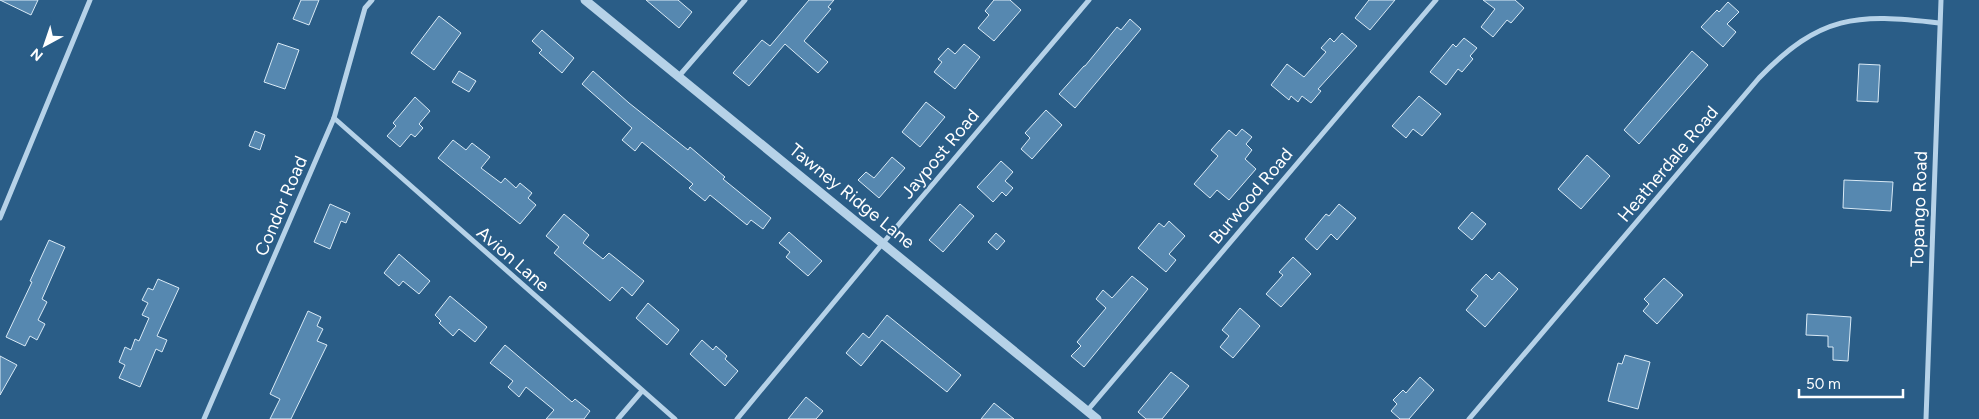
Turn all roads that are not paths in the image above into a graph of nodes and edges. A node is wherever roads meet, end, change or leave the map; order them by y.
1 (90, 0) edge
2 (372, 0) edge
3 (585, 0) edge
4 (745, 0) edge
5 (1089, 0) edge
6 (1436, 0) edge
7 (1941, 0) edge
8 (1939, 23) junction
9 (680, 76) junction
10 (334, 118) junction
11 (0, 218) edge
12 (883, 243) junction
13 (642, 391) junction
14 (1086, 411) junction
15 (204, 419) edge
16 (618, 419) edge
17 (675, 419) edge
18 (737, 419) edge
19 (1097, 419) edge
20 (1468, 419) edge
21 (1926, 419) edge

1 - 11 street
2 - 10 street, Condor Road
3 - 9 street, Tawney Ridge Lane
4 - 9 street
5 - 12 street, Jaypost Road
6 - 14 street, Burwood Road
7 - 8 street, Topango Road
8 - 20 street, Heatherdale Road
8 - 21 street, Topango Road
9 - 12 street, Tawney Ridge Lane
10 - 13 street, Avion Lane
10 - 15 street, Condor Road
12 - 14 street, Tawney Ridge Lane
12 - 18 street, Jaypost Road
13 - 16 street
13 - 17 street, Avion Lane
14 - 19 street, Tawney Ridge Lane

